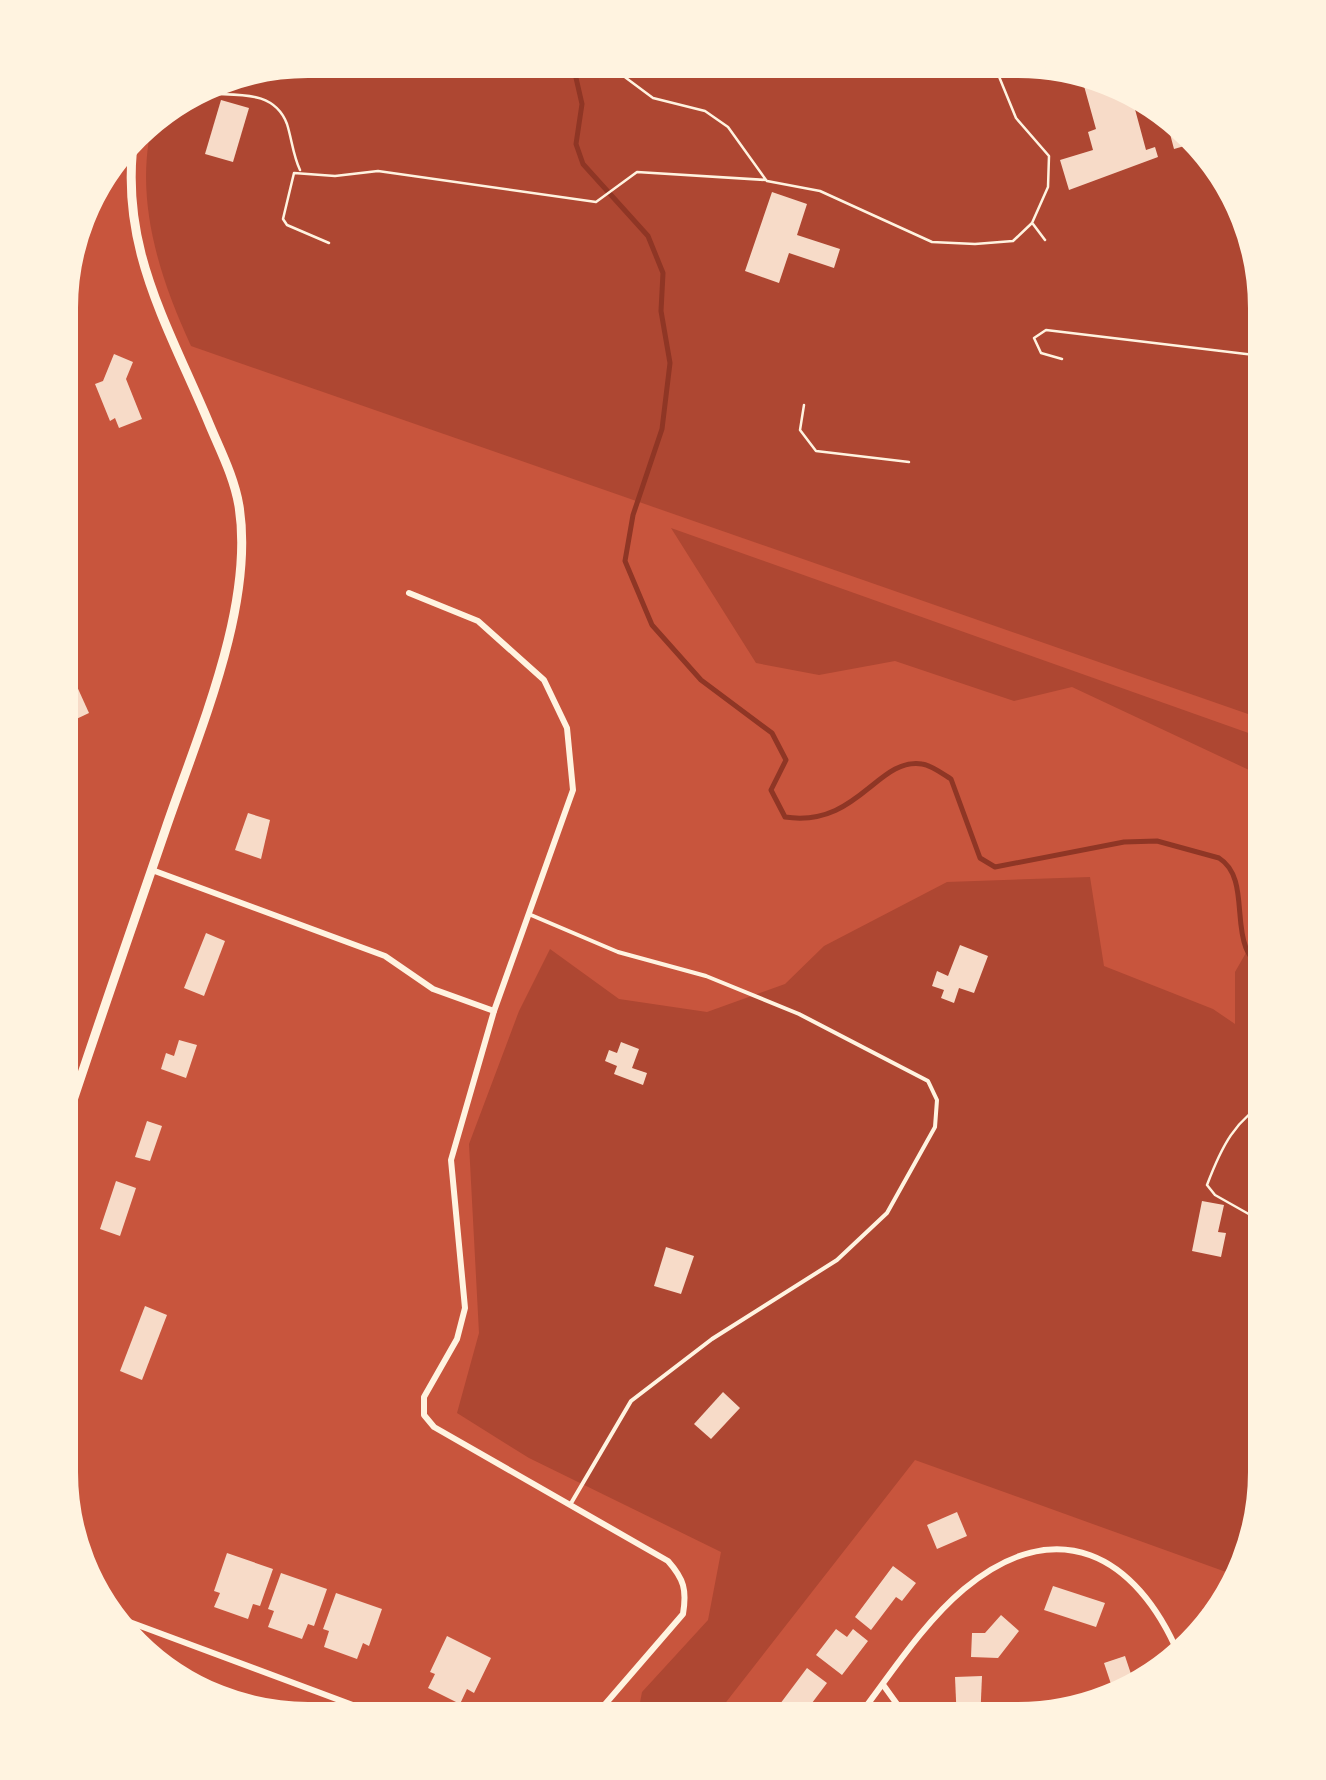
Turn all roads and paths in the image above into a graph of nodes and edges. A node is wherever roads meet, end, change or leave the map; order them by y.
1 (618, 72) edge
2 (997, 72) edge
3 (210, 94) edge
4 (133, 152) edge
5 (301, 172) junction
6 (766, 180) junction
7 (1032, 223) junction
8 (1045, 240) dead end
9 (329, 243) dead end
10 (1254, 356) edge
11 (1062, 359) dead end
12 (804, 406) dead end
13 (909, 462) dead end
14 (408, 594) dead end
15 (152, 870) junction
16 (531, 915) junction
17 (494, 1012) junction
18 (72, 1094) edge
19 (1253, 1108) edge
20 (1254, 1217) dead end
21 (570, 1505) junction
22 (126, 1621) edge
23 (1175, 1647) edge
24 (884, 1685) junction
25 (361, 1708) edge
26 (602, 1708) edge
27 (865, 1708) edge
28 (900, 1708) edge

1 - 6 path
2 - 7 path
3 - 5 path
4 - 15 street
5 - 6 path
5 - 9 path
6 - 7 path
7 - 8 path
10 - 11 path
12 - 13 path
14 - 16 street
15 - 17 street
15 - 18 street
16 - 17 street
16 - 21 lane
17 - 21 street
19 - 20 path
21 - 26 street
22 - 25 street
23 - 24 street
24 - 27 street
24 - 28 street

